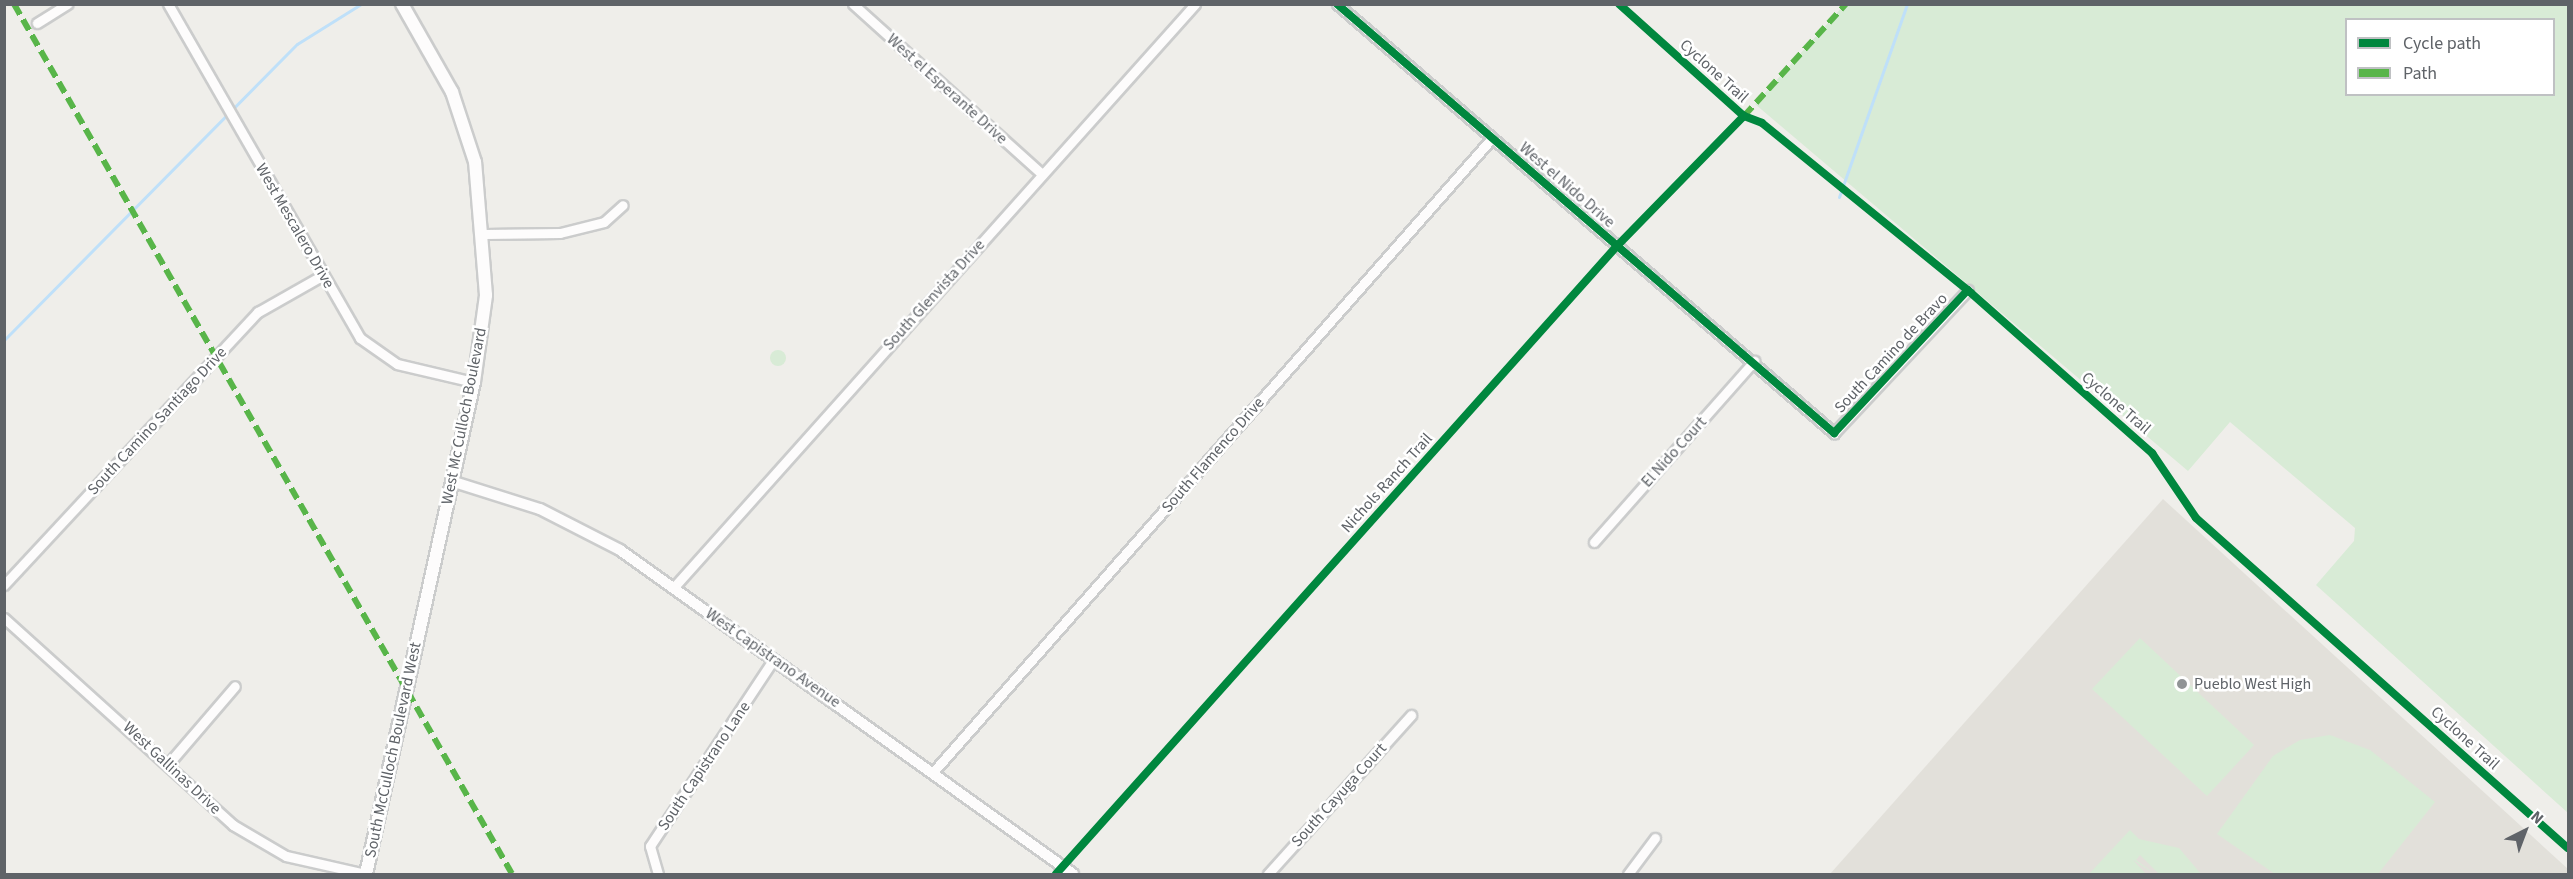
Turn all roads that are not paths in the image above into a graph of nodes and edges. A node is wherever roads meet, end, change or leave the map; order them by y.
1 (67, 4) edge
2 (168, 4) edge
3 (853, 4) edge
4 (1195, 4) edge
5 (1337, 4) edge
6 (402, 5) edge
7 (37, 23) dead end
8 (1492, 138) junction
9 (1042, 174) junction
10 (623, 205) dead end
11 (486, 234) junction
12 (323, 274) junction
13 (1968, 290) dead end
14 (1754, 361) junction
15 (474, 382) junction
16 (1834, 433) joint
17 (451, 481) junction
18 (1594, 542) dead end
19 (4, 585) edge
20 (674, 587) junction
21 (4, 618) edge
22 (420, 626) joint
23 (773, 660) junction
24 (235, 687) dead end
25 (1411, 715) dead end
26 (169, 763) junction
27 (934, 771) junction
28 (1654, 837) dead end
29 (366, 874) edge
30 (658, 874) edge
31 (1073, 874) edge
32 (1268, 874) edge
33 (1628, 874) edge

1 - 7 street
2 - 12 street, West Mescalero Drive
3 - 9 street, West el Esperante Drive
4 - 9 street, South Glenvista Drive
5 - 8 street, West el Nido Drive
6 - 11 main road, West Mc Culloch Boulevard
8 - 14 street, West el Nido Drive
8 - 27 street, South Flamenco Drive
9 - 20 street, South Glenvista Drive
10 - 11 street
11 - 15 main road, West Mc Culloch Boulevard
12 - 15 street, West Mescalero Drive
12 - 19 street, South Camino Santiago Drive
13 - 16 street, South Camino de Bravo
14 - 16 street, West el Nido Drive
14 - 18 street, El Nido Court
15 - 17 main road, West Mc Culloch Boulevard
17 - 20 street, West Capistrano Avenue
17 - 22 main road, West Mc Culloch Boulevard
20 - 23 street, West Capistrano Avenue
21 - 26 street, West Gallinas Drive
22 - 29 main road, South McCulloch Boulevard West
23 - 27 street, West Capistrano Avenue
23 - 30 street, South Capistrano Lane
24 - 26 street
25 - 32 street, South Cayuga Court
26 - 29 street, West Gallinas Drive
27 - 31 street, West Capistrano Avenue
28 - 33 street

